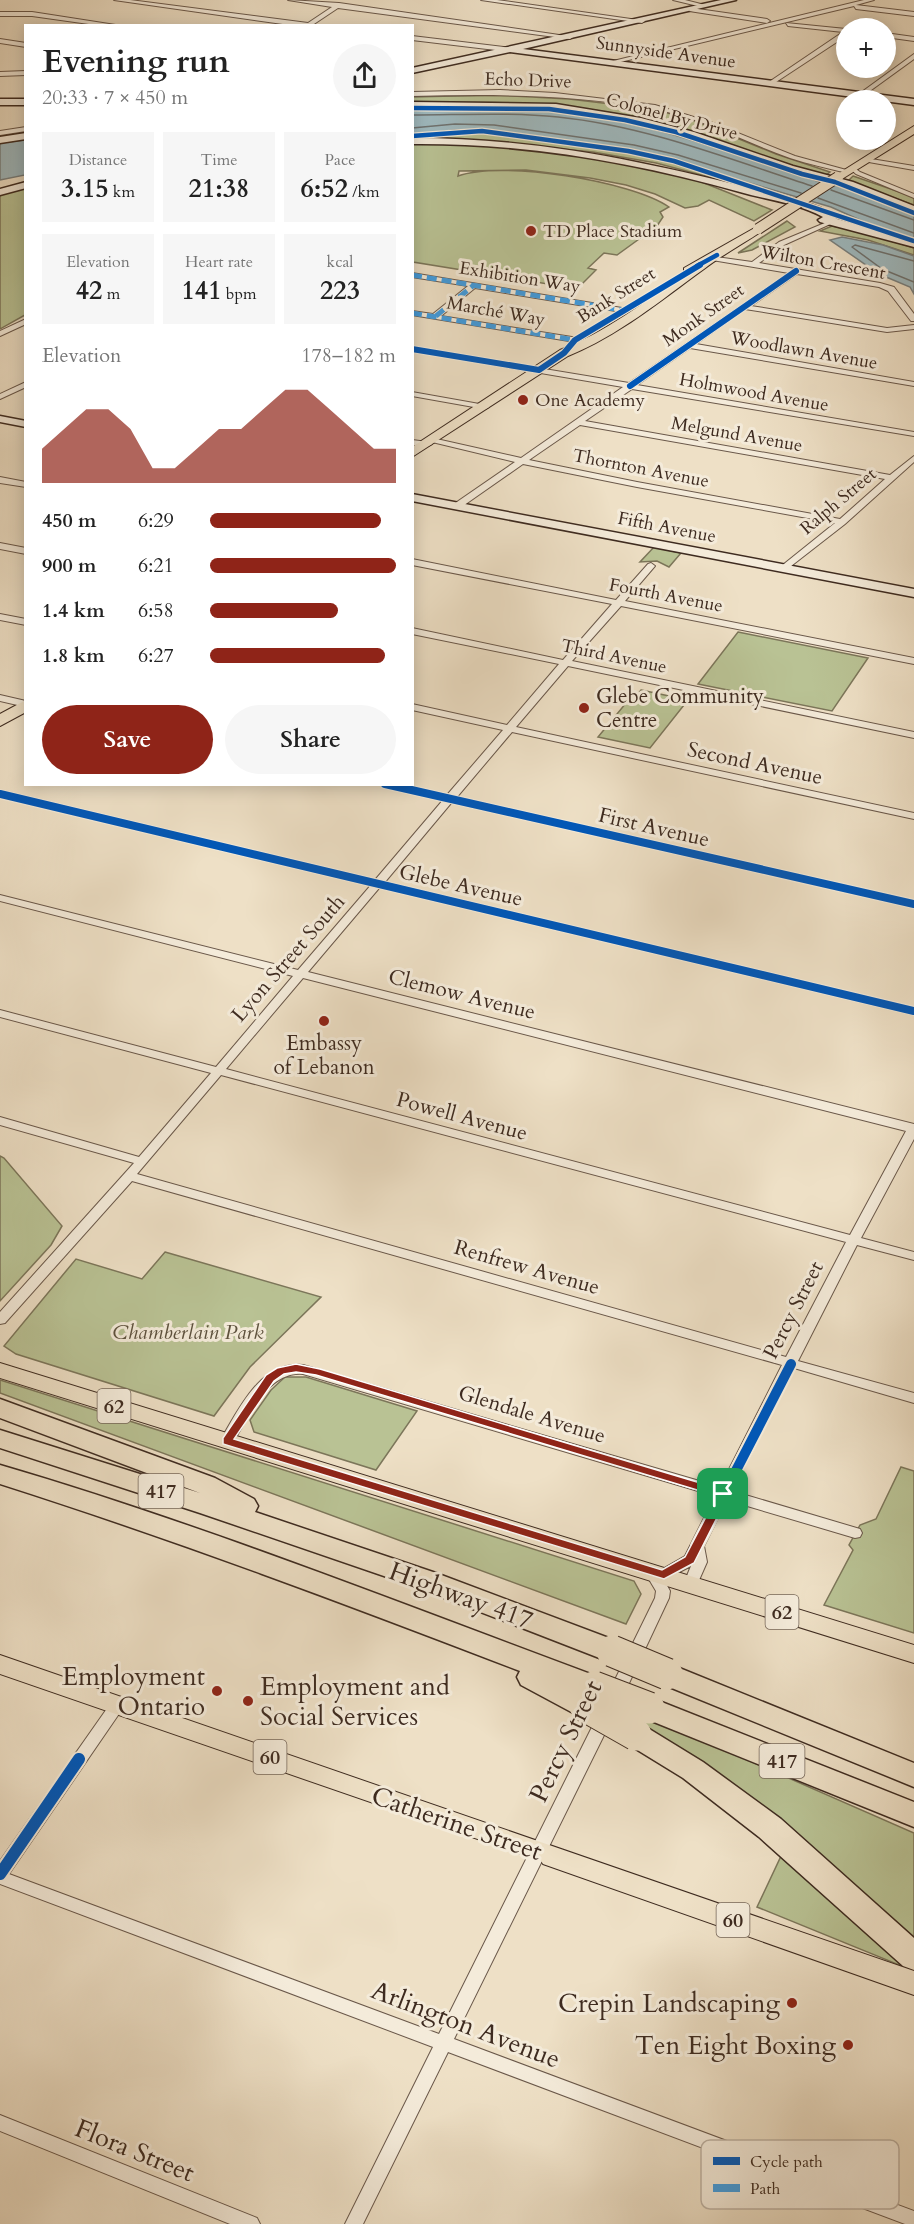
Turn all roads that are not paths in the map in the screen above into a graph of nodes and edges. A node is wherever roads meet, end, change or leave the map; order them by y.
1 (117, 0) edge
2 (291, 0) edge
3 (347, 0) edge
4 (484, 0) edge
5 (676, 0) edge
6 (732, 0) edge
7 (871, 0) edge
8 (849, 5) junction
9 (337, 6) junction
10 (706, 6) junction
11 (691, 10) junction
12 (0, 14) edge
13 (914, 14) edge
14 (642, 21) junction
15 (777, 22) junction
16 (104, 24) edge
17 (300, 24) edge
18 (310, 24) edge
19 (836, 31) edge
20 (570, 37) junction
21 (896, 37) edge
22 (414, 38) edge
23 (836, 39) edge
24 (914, 39) edge
25 (0, 41) edge
26 (24, 45) edge
27 (513, 50) junction
28 (914, 56) edge
29 (612, 62) junction
30 (414, 71) edge
31 (24, 73) edge
32 (0, 74) edge
33 (771, 83) junction
34 (868, 90) edge
35 (836, 92) edge
36 (414, 94) edge
37 (896, 100) edge
38 (0, 102) edge
39 (24, 102) edge
40 (914, 102) edge
41 (414, 105) edge
42 (24, 129) edge
43 (913, 130) edge
44 (0, 133) edge
45 (24, 136) edge
46 (0, 140) edge
47 (414, 141) edge
48 (865, 160) junction
49 (914, 168) edge
50 (846, 172) junction
51 (24, 186) edge
52 (0, 192) edge
53 (914, 196) edge
54 (914, 208) edge
55 (834, 221) junction
56 (914, 245) edge
57 (712, 258) junction
58 (754, 264) junction
59 (796, 271) junction
60 (414, 275) edge
61 (474, 285) junction
62 (744, 307) junction
63 (628, 311) junction
64 (414, 313) edge
65 (436, 316) junction
66 (914, 319) edge
67 (24, 322) edge
68 (914, 327) edge
69 (0, 334) edge
70 (575, 340) junction
71 (688, 345) junction
72 (414, 349) edge
73 (564, 353) junction
74 (539, 370) junction
75 (914, 384) edge
76 (24, 385) edge
77 (630, 386) junction
78 (414, 394) edge
79 (0, 397) edge
80 (485, 407) junction
81 (0, 419) edge
82 (578, 422) junction
83 (24, 424) edge
84 (914, 434) edge
85 (414, 442) edge
86 (431, 442) junction
87 (414, 452) edge
88 (914, 458) edge
89 (522, 462) junction
90 (891, 478) junction
91 (0, 480) edge
92 (24, 485) edge
93 (414, 498) edge
94 (457, 506) junction
95 (842, 522) junction
96 (0, 546) edge
97 (24, 551) edge
98 (414, 562) edge
99 (651, 566) dead end
100 (783, 568) junction
101 (914, 592) edge
102 (619, 602) junction
103 (0, 617) edge
104 (24, 622) edge
105 (414, 631) edge
106 (914, 661) edge
107 (567, 663) junction
108 (0, 698) edge
109 (24, 704) edge
110 (24, 705) edge
111 (414, 707) edge
112 (0, 721) edge
113 (511, 729) junction
114 (914, 735) edge
115 (394, 786) edge
116 (0, 794) edge
117 (450, 799) junction
118 (914, 816) edge
119 (377, 883) junction
120 (0, 898) edge
121 (914, 904) edge
122 (301, 973) junction
123 (914, 1011) edge
124 (0, 1013) edge
125 (217, 1070) junction
126 (0, 1121) edge
127 (914, 1128) edge
128 (141, 1161) junction
129 (129, 1176) junction
130 (854, 1240) junction
131 (914, 1256) edge
132 (0, 1320) edge
133 (791, 1364) junction
134 (0, 1370) edge
135 (914, 1398) edge
136 (0, 1408) edge
137 (0, 1438) edge
138 (227, 1441) junction
139 (0, 1474) edge
140 (723, 1494) junction
141 (855, 1533) dead end
142 (321, 1544) junction
143 (697, 1546) junction
144 (657, 1573) junction
145 (691, 1583) junction
146 (914, 1654) edge
147 (0, 1664) edge
148 (589, 1697) junction
149 (118, 1704) junction
150 (914, 1775) edge
151 (914, 1815) edge
152 (546, 1854) junction
153 (0, 1876) edge
154 (914, 1957) edge
155 (914, 1983) edge
156 (443, 2043) junction
157 (0, 2123) edge
158 (703, 2140) edge
159 (887, 2209) edge
160 (914, 2219) edge
161 (250, 2224) edge
162 (354, 2224) edge

1 - 17 street
2 - 9 street
3 - 9 street
4 - 14 street
5 - 10 street
6 - 10 street
7 - 8 street
8 - 13 street
8 - 15 street
9 - 18 street
9 - 20 street
10 - 11 street
11 - 14 street
11 - 15 street
12 - 16 street
14 - 20 street
15 - 19 street
15 - 29 street
20 - 27 street
21 - 24 street
22 - 27 street, Sunnyside Avenue
23 - 33 street
25 - 26 street
27 - 29 street, Sunnyside Avenue
27 - 30 street
28 - 34 street
29 - 33 street, Sunnyside Avenue
31 - 32 street
33 - 35 street, Sunnyside Avenue
36 - 50 street, Echo Drive
37 - 40 street, Sunnyside Avenue
38 - 39 street
41 - 54 street, Colonel By Drive
42 - 44 street
43 - 48 main road, Bank Street
45 - 46 street
47 - 55 street
48 - 49 street
48 - 50 main road, Bank Street
50 - 53 street, Echo Drive
50 - 57 main road, Bank Street, bridge
51 - 52 street
55 - 56 street
55 - 58 street
57 - 58 street, Wilton Crescent
57 - 63 main road, Bank Street
58 - 59 street, Wilton Crescent
59 - 62 street, Monk Street
59 - 66 street, Wilton Crescent
60 - 61 street, Exhibition Way
61 - 63 street, Exhibition Way
61 - 65 street
62 - 68 street
62 - 71 street, Monk Street
63 - 70 main road, Bank Street
63 - 73 main road, Bank Street
64 - 65 street, Marché Way
65 - 70 street, Marché Way
67 - 69 street
70 - 73 main road, Bank Street
71 - 75 street, Woodlawn Avenue
71 - 77 street, Monk Street
72 - 74 street, Holmwood Avenue
73 - 74 main road, Bank Street
74 - 77 street, Holmwood Avenue
74 - 80 main road, Bank Street
76 - 79 street
77 - 82 street, Monk Street
77 - 84 street, Holmwood Avenue
78 - 80 street
80 - 86 main road, Bank Street
81 - 83 street
82 - 89 street, Monk Street
82 - 90 street, Melgund Avenue
85 - 86 street, Thornton Avenue
86 - 87 main road, Bank Street
86 - 89 street, Thornton Avenue
88 - 90 street, Ralph Street
89 - 94 street, Monk Street
89 - 95 street, Thornton Avenue
90 - 95 street, Ralph Street
91 - 92 street
93 - 94 street, Fifth Avenue
94 - 100 street, Fifth Avenue
95 - 100 street, Ralph Street
96 - 97 street
98 - 102 street, Fourth Avenue
99 - 102 street, Lyon Street South
100 - 101 street, Fifth Avenue
102 - 106 street, Fourth Avenue
102 - 107 street, Lyon Street South
103 - 104 street
105 - 107 street, Third Avenue
107 - 113 street, Lyon Street South
107 - 114 street, Third Avenue
108 - 109 street
110 - 112 main road
111 - 113 street, Second Avenue
113 - 117 street, Lyon Street South
113 - 118 street, Second Avenue
115 - 117 street, First Avenue
116 - 119 street, Glebe Avenue
117 - 119 street, Lyon Street South
117 - 121 street, First Avenue
119 - 122 street, Lyon Street South
119 - 123 street, Glebe Avenue
120 - 122 street, Clemow Avenue
122 - 125 street, Lyon Street South
122 - 127 street, Clemow Avenue
124 - 125 street, Powell Avenue
125 - 128 street, Lyon Street South
125 - 130 street, Powell Avenue
126 - 128 street
127 - 130 street, Percy Street
128 - 129 street, Lyon Street South
129 - 132 street, Lyon Street South
129 - 133 street, Renfrew Avenue
130 - 131 street, Powell Avenue
130 - 133 street, Percy Street
133 - 135 street, Renfrew Avenue
133 - 140 street, Percy Street
134 - 138 main road, 62
136 - 142 highway
137 - 142 highway, Highway 417 / 417
138 - 140 street, Glendale Avenue
138 - 144 main road, 62
139 - 148 highway, 417
140 - 141 street, Glendale Avenue
140 - 143 street, Percy Street
142 - 150 highway, Highway 417 / 417, bridge
143 - 144 street, Percy Street
143 - 145 street, Percy Street
144 - 145 main road, 62
144 - 152 street, Percy Street
145 - 146 main road, 62
147 - 149 main road, Catherine Street / 60
148 - 151 highway, 417, bridge
148 - 154 highway, bridge
149 - 152 main road, Catherine Street / 60
149 - 153 street
152 - 155 main road, Catherine Street / 60
152 - 156 street, Percy Street
153 - 156 street, Arlington Avenue
156 - 158 street, Arlington Avenue
156 - 162 street, Percy Street
157 - 161 street, Flora Street
159 - 160 street, Arlington Avenue

